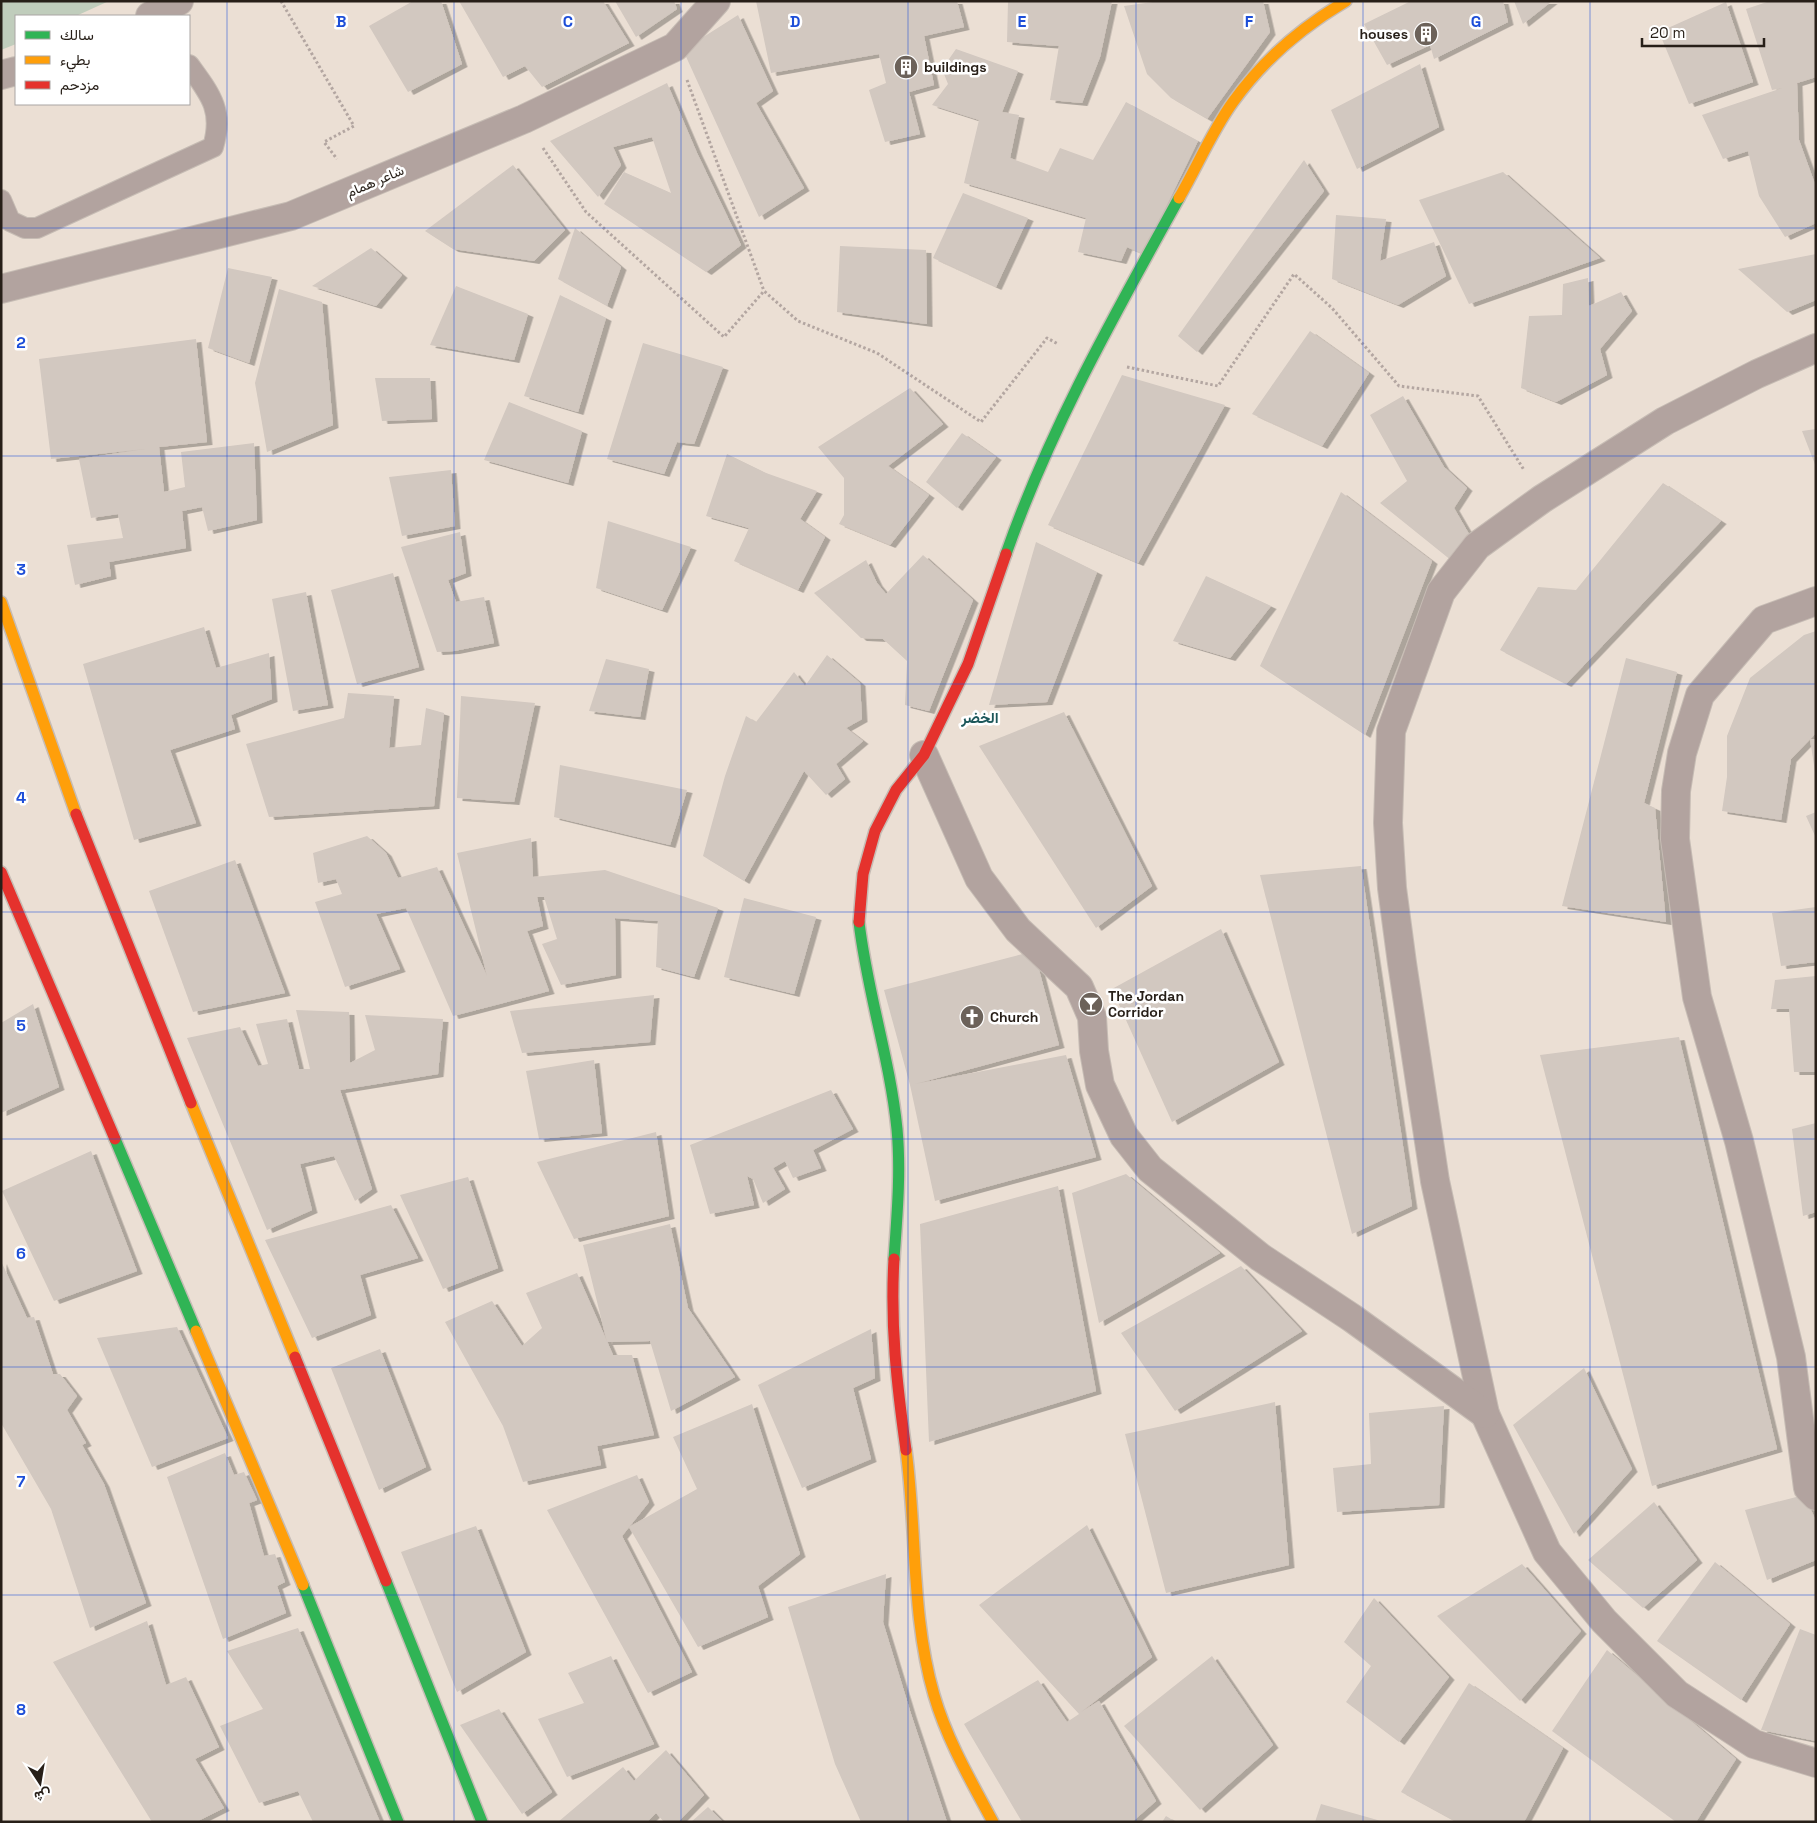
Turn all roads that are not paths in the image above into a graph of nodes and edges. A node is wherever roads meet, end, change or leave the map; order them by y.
1 (179, 1) edge
2 (716, 1) edge
3 (1346, 1) edge
4 (154, 15) edge
5 (190, 66) edge
6 (15, 71) edge
7 (1, 75) edge
8 (1, 200) edge
9 (1, 288) edge
10 (1816, 348) edge
11 (1816, 601) edge
12 (1, 602) edge
13 (924, 755) junction
14 (1, 872) edge
15 (1485, 1414) junction
16 (1816, 1496) edge
17 (1816, 1763) edge
18 (398, 1822) edge
19 (482, 1822) edge
20 (993, 1822) edge

1 - 4 street
2 - 9 street, شاعر همام
3 - 13 main road
5 - 8 lane
6 - 7 street
10 - 15 street
11 - 16 street
12 - 19 main road
13 - 15 street
13 - 20 main road
14 - 18 main road
15 - 17 street

